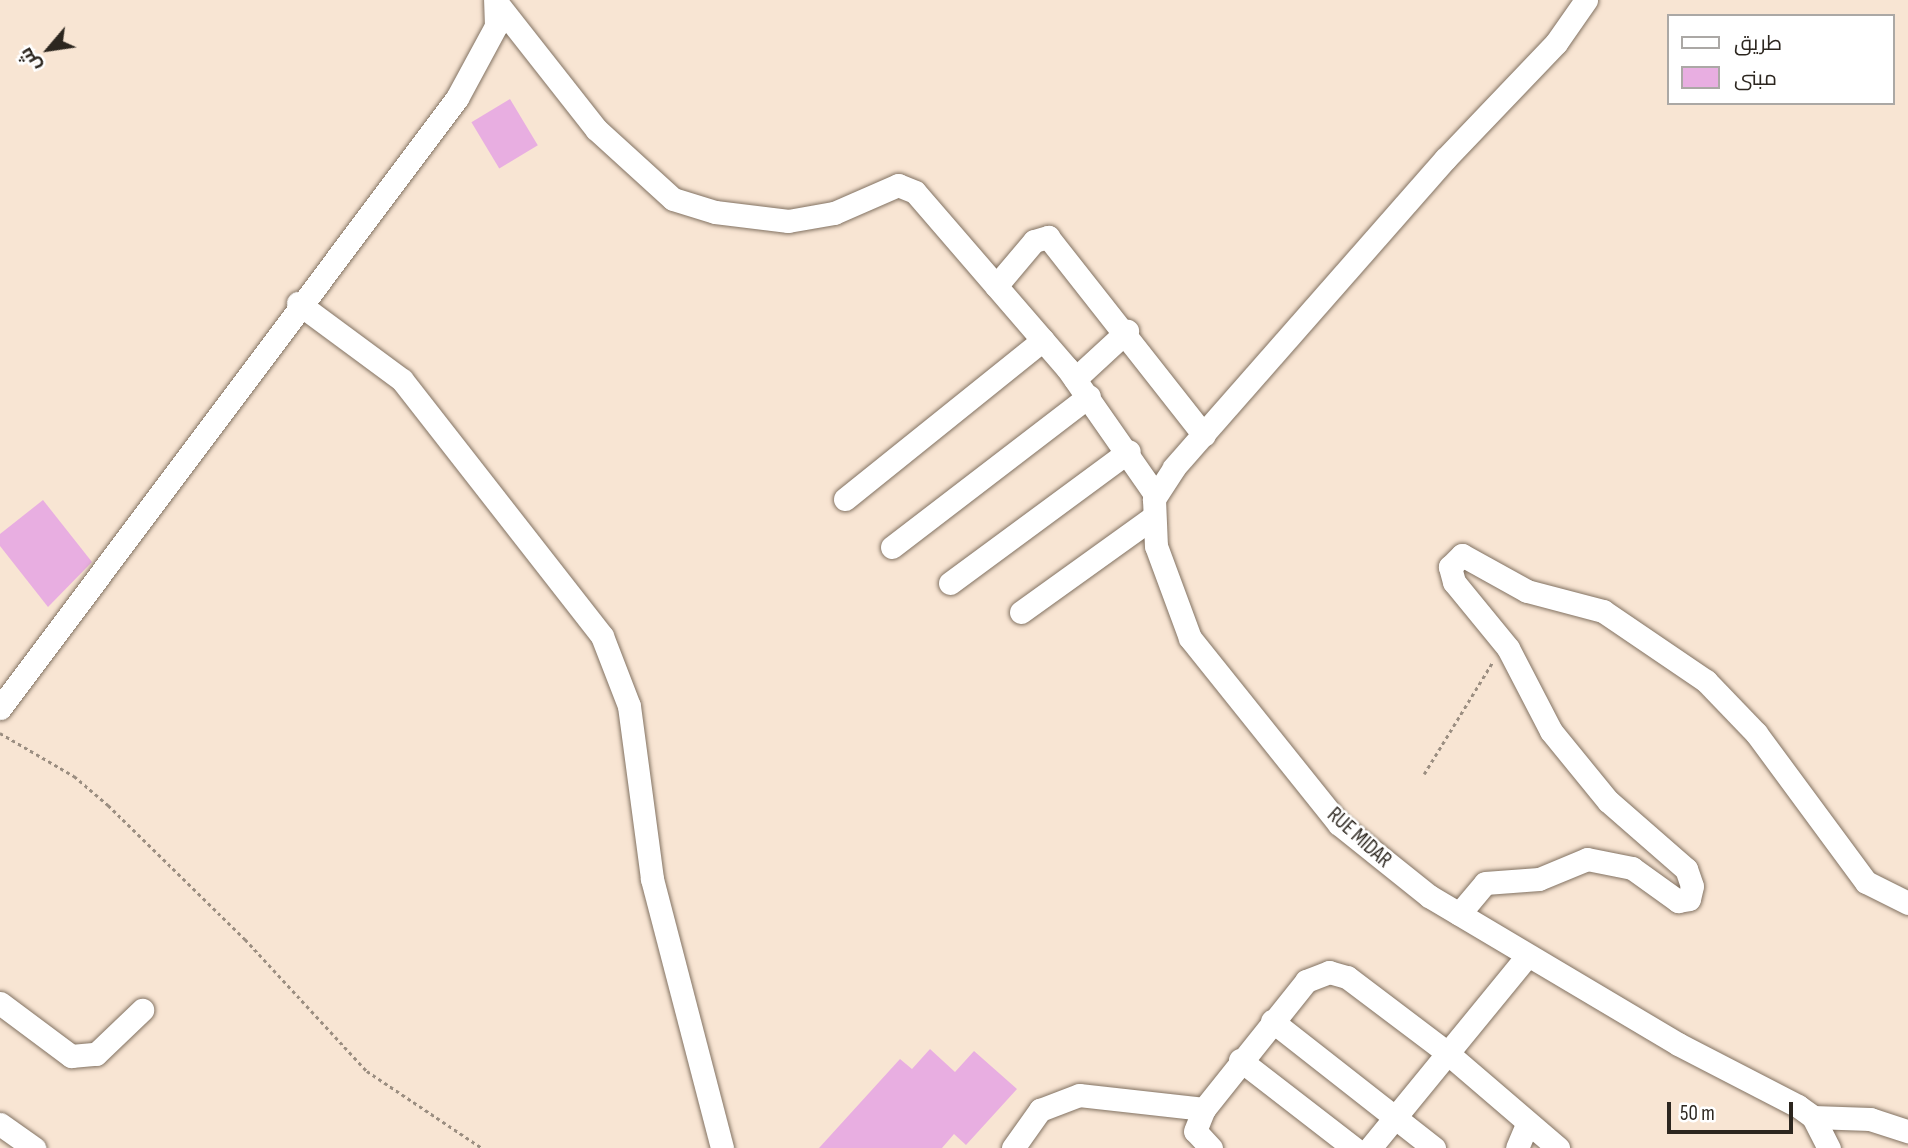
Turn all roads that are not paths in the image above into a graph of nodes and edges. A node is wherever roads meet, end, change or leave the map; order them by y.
1 (1586, 0) edge
2 (496, 2) edge
3 (996, 286) junction
4 (298, 303) junction
5 (1127, 331) junction
6 (1043, 340) junction
7 (1082, 388) junction
8 (1205, 435) junction
9 (1129, 451) junction
10 (1155, 494) junction
11 (845, 499) dead end
12 (1153, 518) junction
13 (892, 547) dead end
14 (950, 583) dead end
15 (1021, 612) dead end
16 (0, 708) edge
17 (1908, 903) edge
18 (1459, 914) junction
19 (1528, 955) junction
20 (0, 1003) edge
21 (142, 1010) dead end
22 (1272, 1021) junction
23 (1445, 1051) junction
24 (1240, 1060) junction
25 (1204, 1109) junction
26 (1396, 1117) junction
27 (1813, 1117) junction
28 (0, 1124) edge
29 (1527, 1124) junction
30 (1908, 1131) edge
31 (34, 1148) edge
32 (722, 1148) edge
33 (1013, 1148) edge
34 (1211, 1148) edge
35 (1354, 1148) edge
36 (1370, 1148) edge
37 (1434, 1148) edge
38 (1517, 1148) edge
39 (1558, 1148) edge
40 (1829, 1148) edge

1 - 8 street
2 - 3 street
2 - 4 street
3 - 5 street
3 - 6 street
4 - 16 street
4 - 32 street
5 - 7 street
5 - 8 street
6 - 7 street
6 - 11 street
7 - 9 street
7 - 13 street
8 - 10 street
9 - 10 street
9 - 14 street
10 - 12 street, RUE MIDAR
12 - 15 street
12 - 18 street, RUE MIDAR
17 - 18 street
18 - 19 street, RUE MIDAR
19 - 23 street
19 - 27 street, RUE MIDAR
20 - 21 street
22 - 23 street
22 - 24 street
22 - 26 street
23 - 26 street
23 - 29 street
24 - 25 street
24 - 35 street
25 - 33 street
25 - 34 street
26 - 36 street
26 - 37 street
27 - 30 street
27 - 40 street
28 - 31 street
29 - 38 street
29 - 39 street

